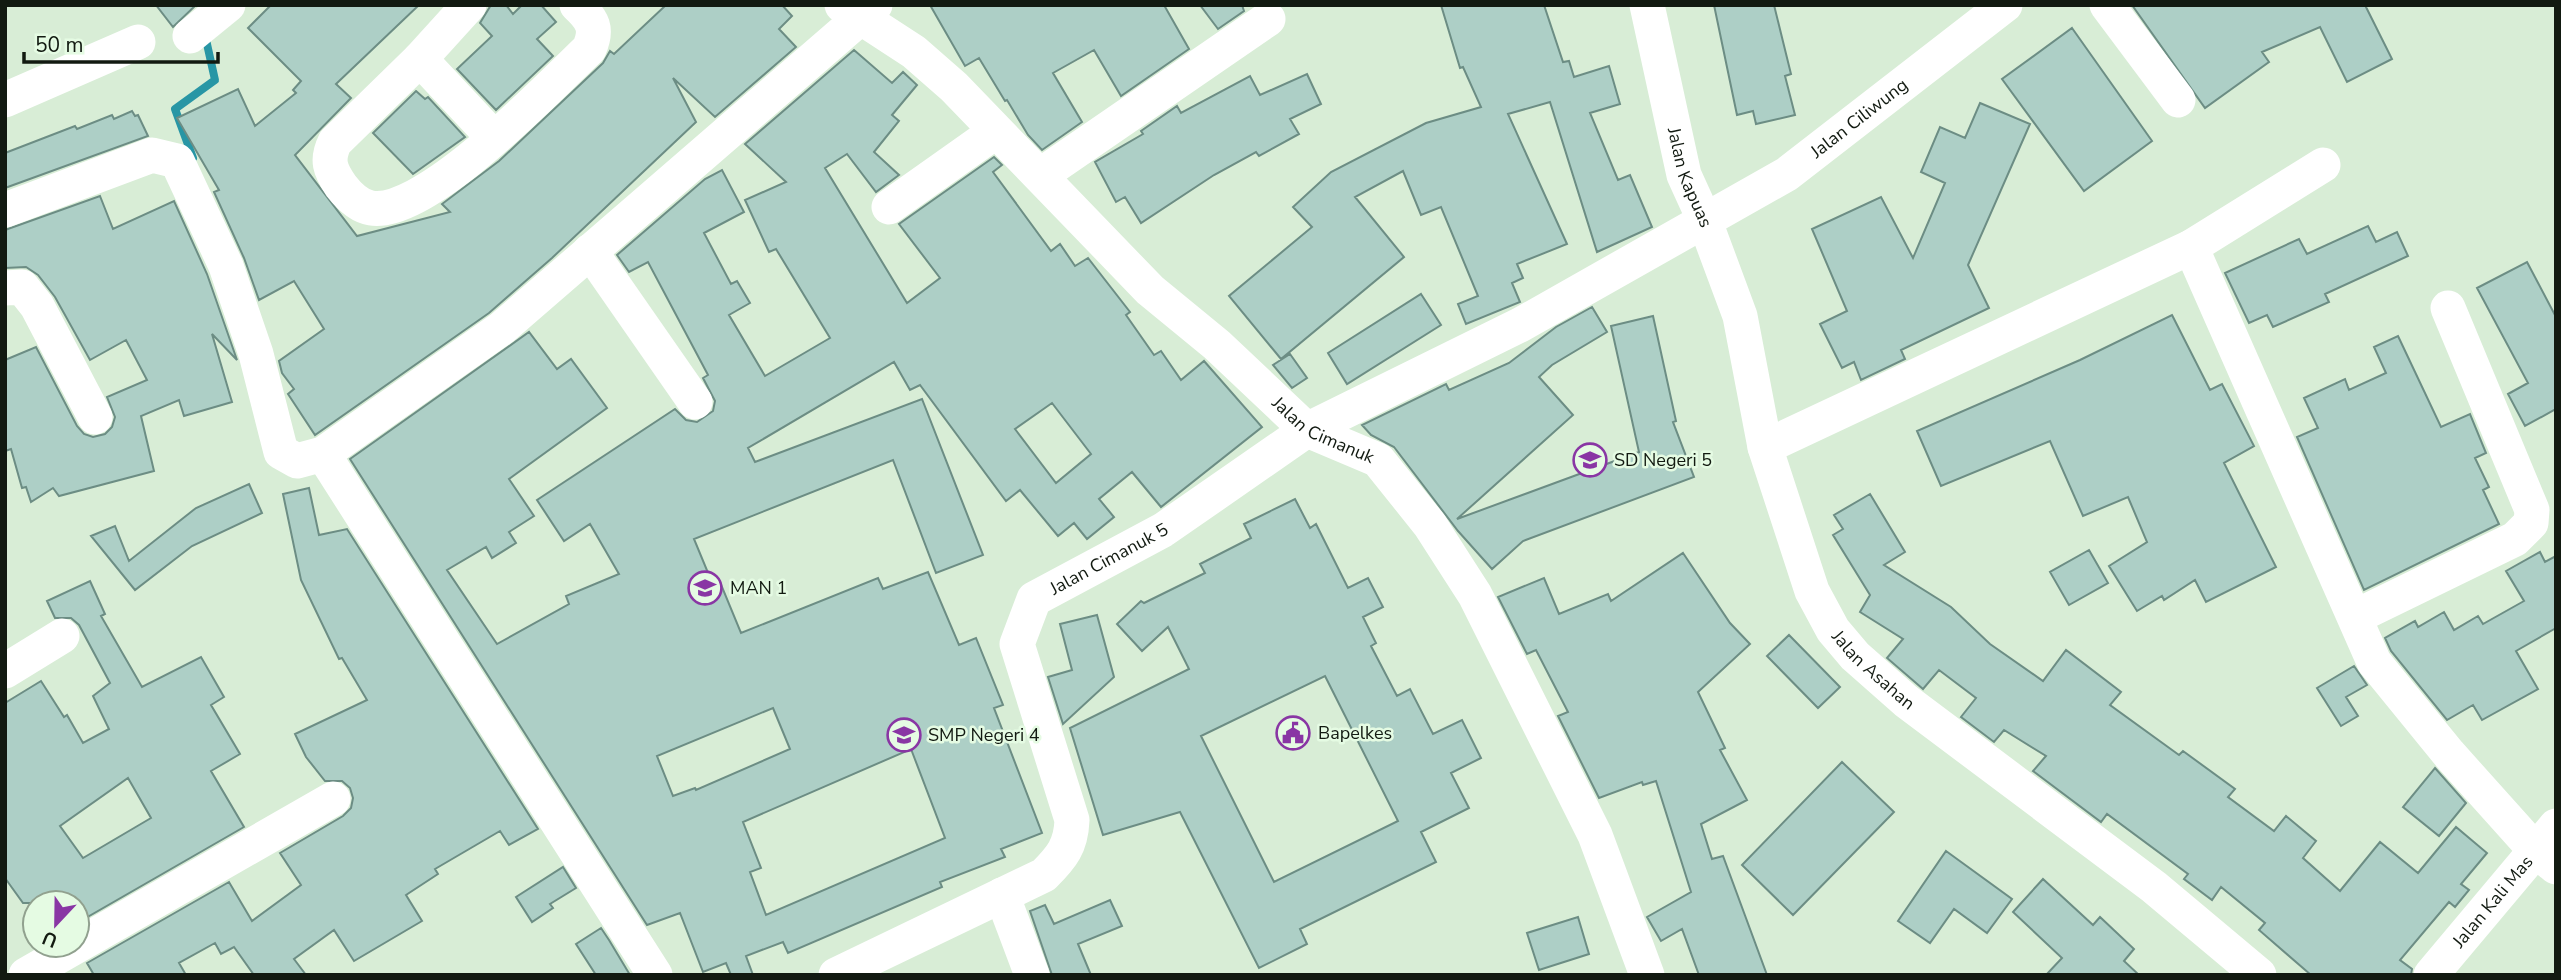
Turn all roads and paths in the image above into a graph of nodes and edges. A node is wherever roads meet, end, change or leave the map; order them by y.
1 (228, 5) edge
2 (469, 5) edge
3 (577, 5) edge
4 (1647, 5) edge
5 (1667, 5) edge
6 (2005, 5) edge
7 (2107, 5) edge
8 (860, 9) edge
9 (1268, 19) dead end
10 (190, 36) dead end
11 (138, 42) dead end
12 (420, 59) junction
13 (5, 100) edge
14 (2178, 100) dead end
15 (995, 132) junction
16 (494, 138) junction
17 (2323, 166) dead end
18 (1041, 175) junction
19 (889, 207) dead end
20 (5, 210) edge
21 (1704, 219) junction
22 (2191, 247) junction
23 (590, 251) junction
24 (5, 288) edge
25 (2448, 308) dead end
26 (695, 402) dead end
27 (95, 417) dead end
28 (1307, 430) junction
29 (1765, 447) junction
30 (323, 454) junction
31 (2355, 617) junction
32 (62, 636) dead end
33 (5, 671) edge
34 (333, 799) dead end
35 (2549, 848) edge
36 (1002, 895) junction
37 (26, 975) edge
38 (655, 975) edge
39 (836, 975) edge
40 (1032, 975) edge
41 (1647, 975) edge
42 (2259, 975) edge
43 (2431, 975) edge

1 - 10 street
2 - 12 street
3 - 16 street
4 - 21 street, Jalan Kapuas
5 - 21 street, Jalan Kapuas
6 - 21 street, Jalan Ciliwung
7 - 14 street
8 - 15 street, Jalan Cimanuk
8 - 23 street
9 - 18 street
11 - 13 street
12 - 16 street
12 - 16 street
15 - 18 street, Jalan Cimanuk
15 - 19 street
17 - 22 street
18 - 28 street, Jalan Cimanuk
20 - 30 street
21 - 28 street, Jalan Ciliwung
21 - 29 street, Jalan Asahan
22 - 29 street
22 - 31 street
23 - 26 street
23 - 30 street
24 - 27 street
25 - 31 street
28 - 36 street, Jalan Cimanuk 5
28 - 41 street, Jalan Cimanuk
29 - 42 street, Jalan Asahan
30 - 38 street
31 - 35 street
32 - 33 street
34 - 37 street
35 - 43 street, Jalan Kali Mas
36 - 39 street, Jalan Cimanuk 5
36 - 40 street

